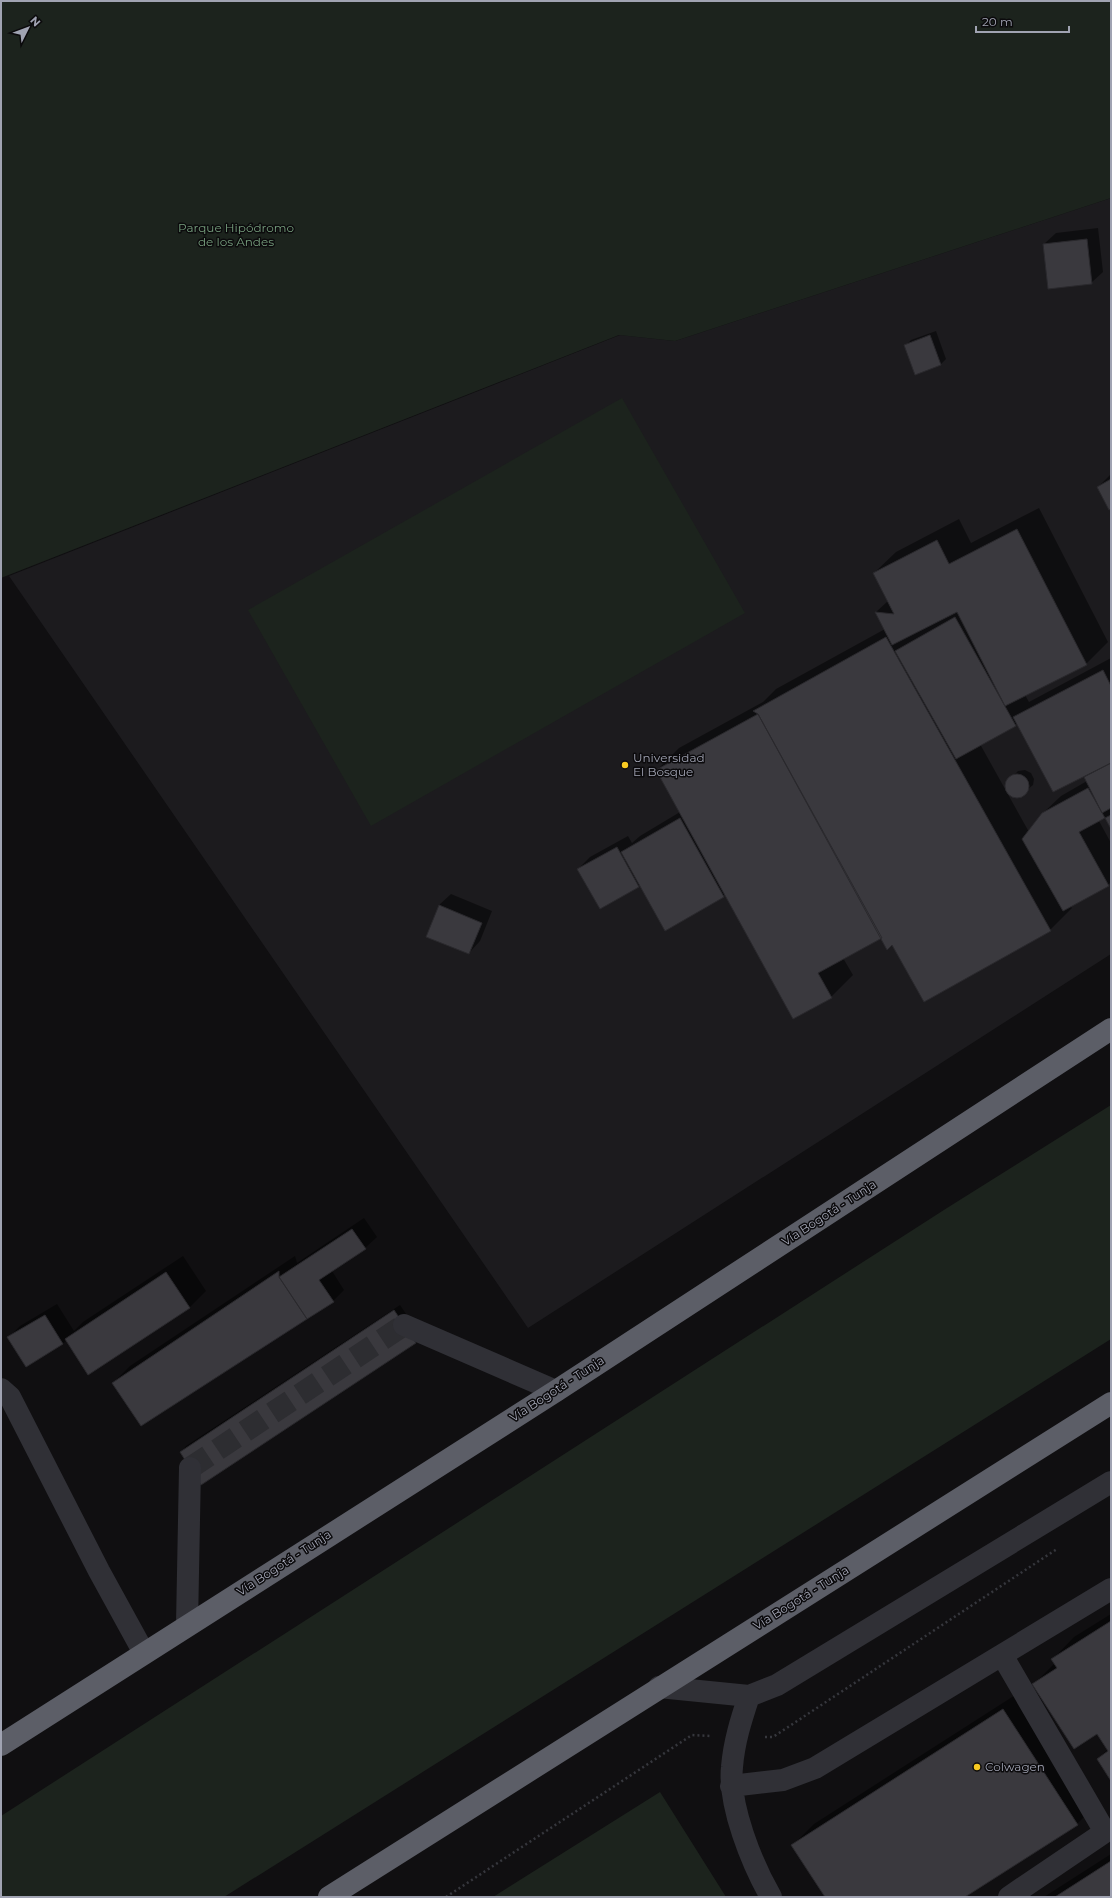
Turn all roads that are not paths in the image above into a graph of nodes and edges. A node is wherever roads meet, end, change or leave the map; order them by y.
1 (1111, 1029) edge
2 (404, 1325) dead end
3 (1, 1389) edge
4 (556, 1391) junction
5 (1111, 1403) edge
6 (190, 1468) dead end
7 (1111, 1482) edge
8 (1111, 1589) edge
9 (187, 1625) junction
10 (144, 1653) junction
11 (1002, 1655) junction
12 (659, 1687) junction
13 (749, 1696) junction
14 (1, 1745) edge
15 (731, 1786) junction
16 (329, 1897) edge
17 (771, 1897) edge
18 (1010, 1897) edge

1 - 4 highway, Vía Bogotá - Tunja
2 - 4 lane
3 - 10 lane
4 - 9 highway, Vía Bogotá - Tunja
5 - 12 highway, Vía Bogotá - Tunja
6 - 9 lane
7 - 13 lane
8 - 11 lane
9 - 10 highway, Vía Bogotá - Tunja
10 - 14 highway, Vía Bogotá - Tunja
11 - 15 lane
11 - 18 lane
12 - 13 lane
12 - 16 highway, Vía Bogotá - Tunja
13 - 15 lane
15 - 17 lane

